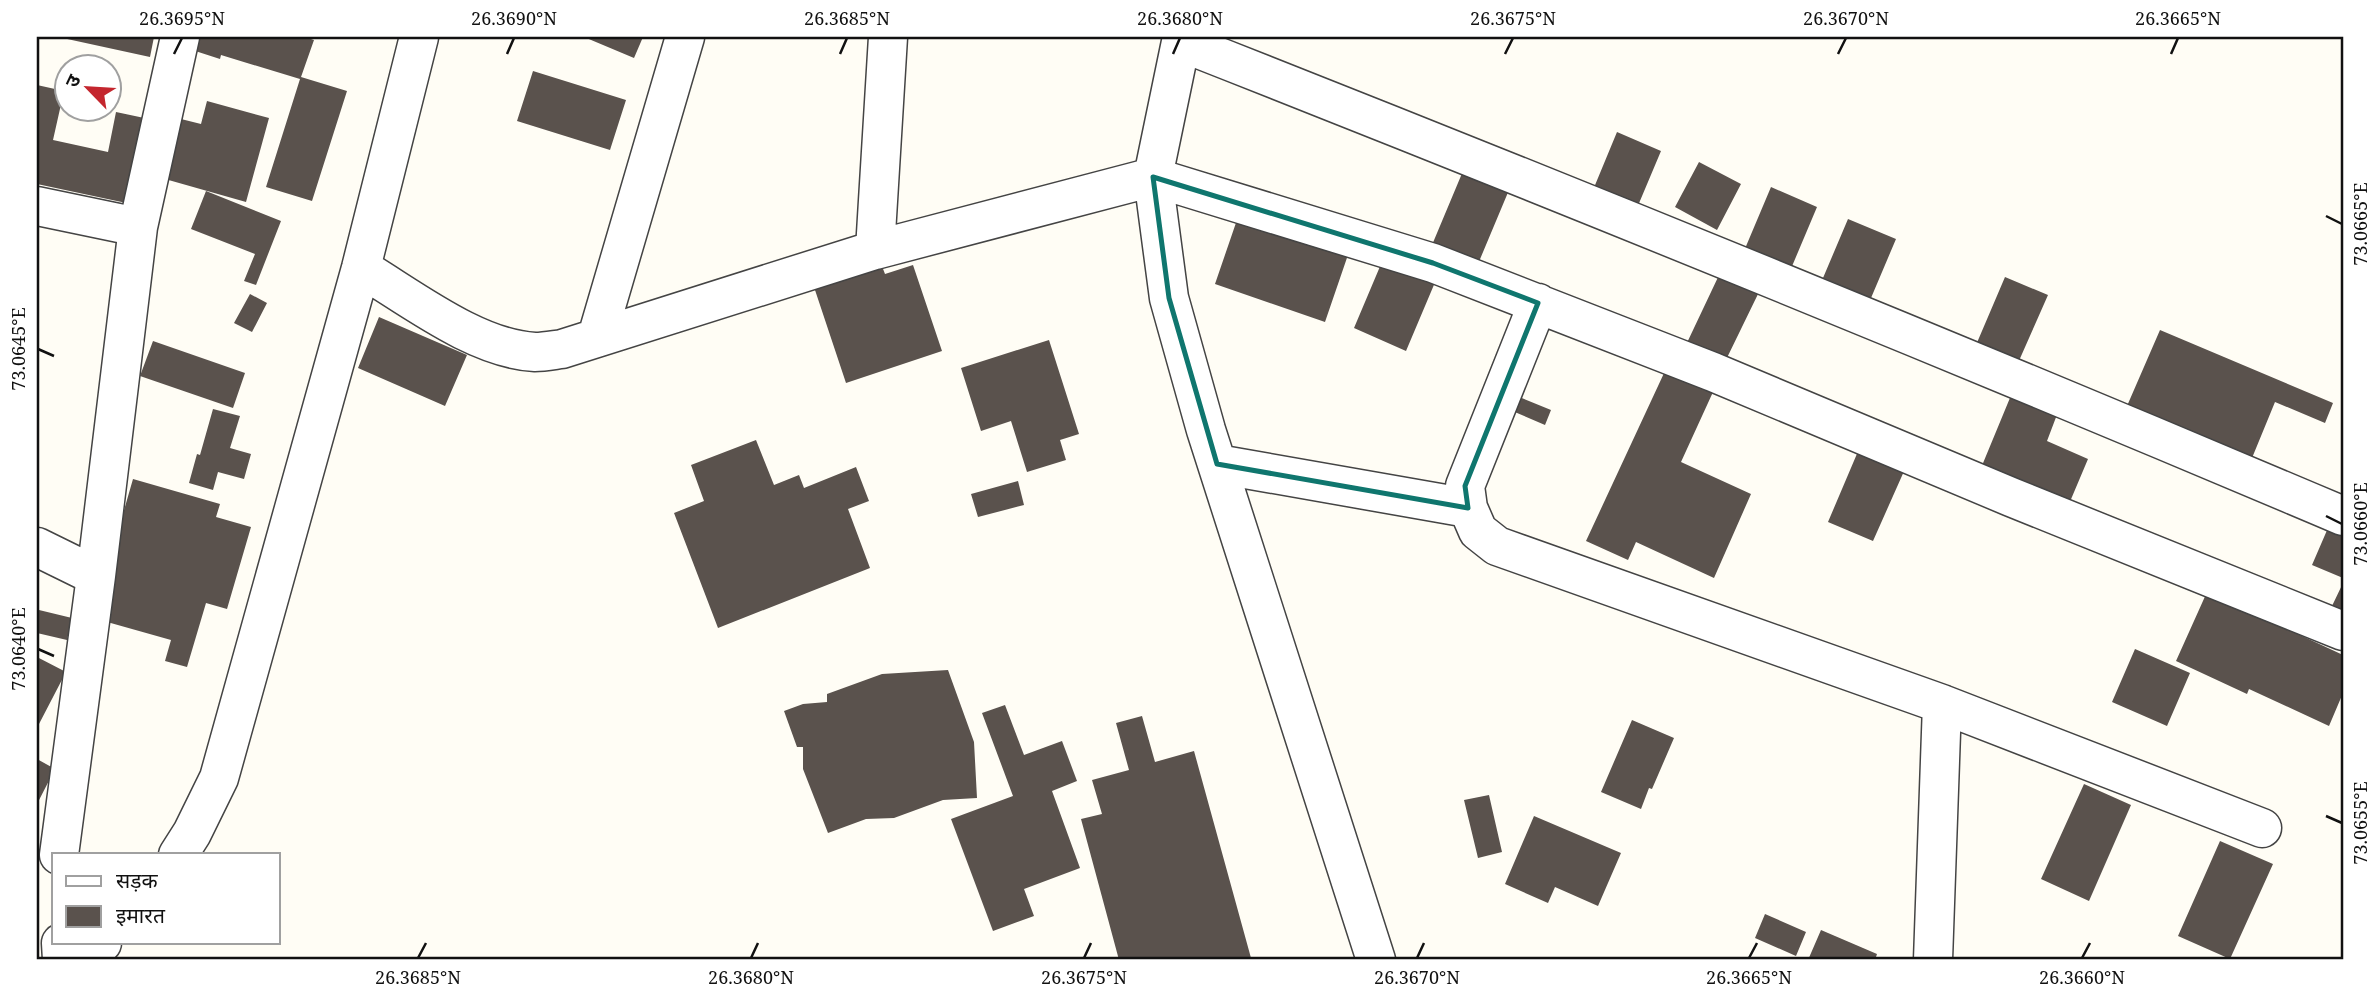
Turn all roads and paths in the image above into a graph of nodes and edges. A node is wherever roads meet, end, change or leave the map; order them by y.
1 (180, 37) edge
2 (419, 37) edge
3 (685, 37) edge
4 (888, 37) edge
5 (1181, 40) edge
6 (1153, 177) junction
7 (37, 206) edge
8 (138, 227) junction
9 (875, 250) junction
10 (361, 268) junction
11 (1538, 303) junction
12 (597, 337) junction
13 (1217, 464) junction
14 (1468, 508) junction
15 (2343, 516) edge
16 (37, 547) edge
17 (96, 576) junction
18 (2343, 631) edge
19 (1942, 704) junction
20 (2262, 828) dead end
21 (60, 853) edge
22 (179, 853) edge
23 (101, 944) edge
24 (84, 960) edge
25 (1376, 960) edge
26 (1933, 960) edge

1 - 8 street
2 - 10 street
3 - 12 street
4 - 9 street
5 - 6 street
5 - 15 street
6 - 9 street
6 - 11 street
6 - 13 street
7 - 8 street
8 - 17 street
9 - 12 street
10 - 12 street
10 - 22 street
11 - 14 street
11 - 18 street
13 - 14 street
13 - 25 street
14 - 19 street
16 - 17 street
17 - 21 street
19 - 20 street
19 - 26 street
23 - 24 street

